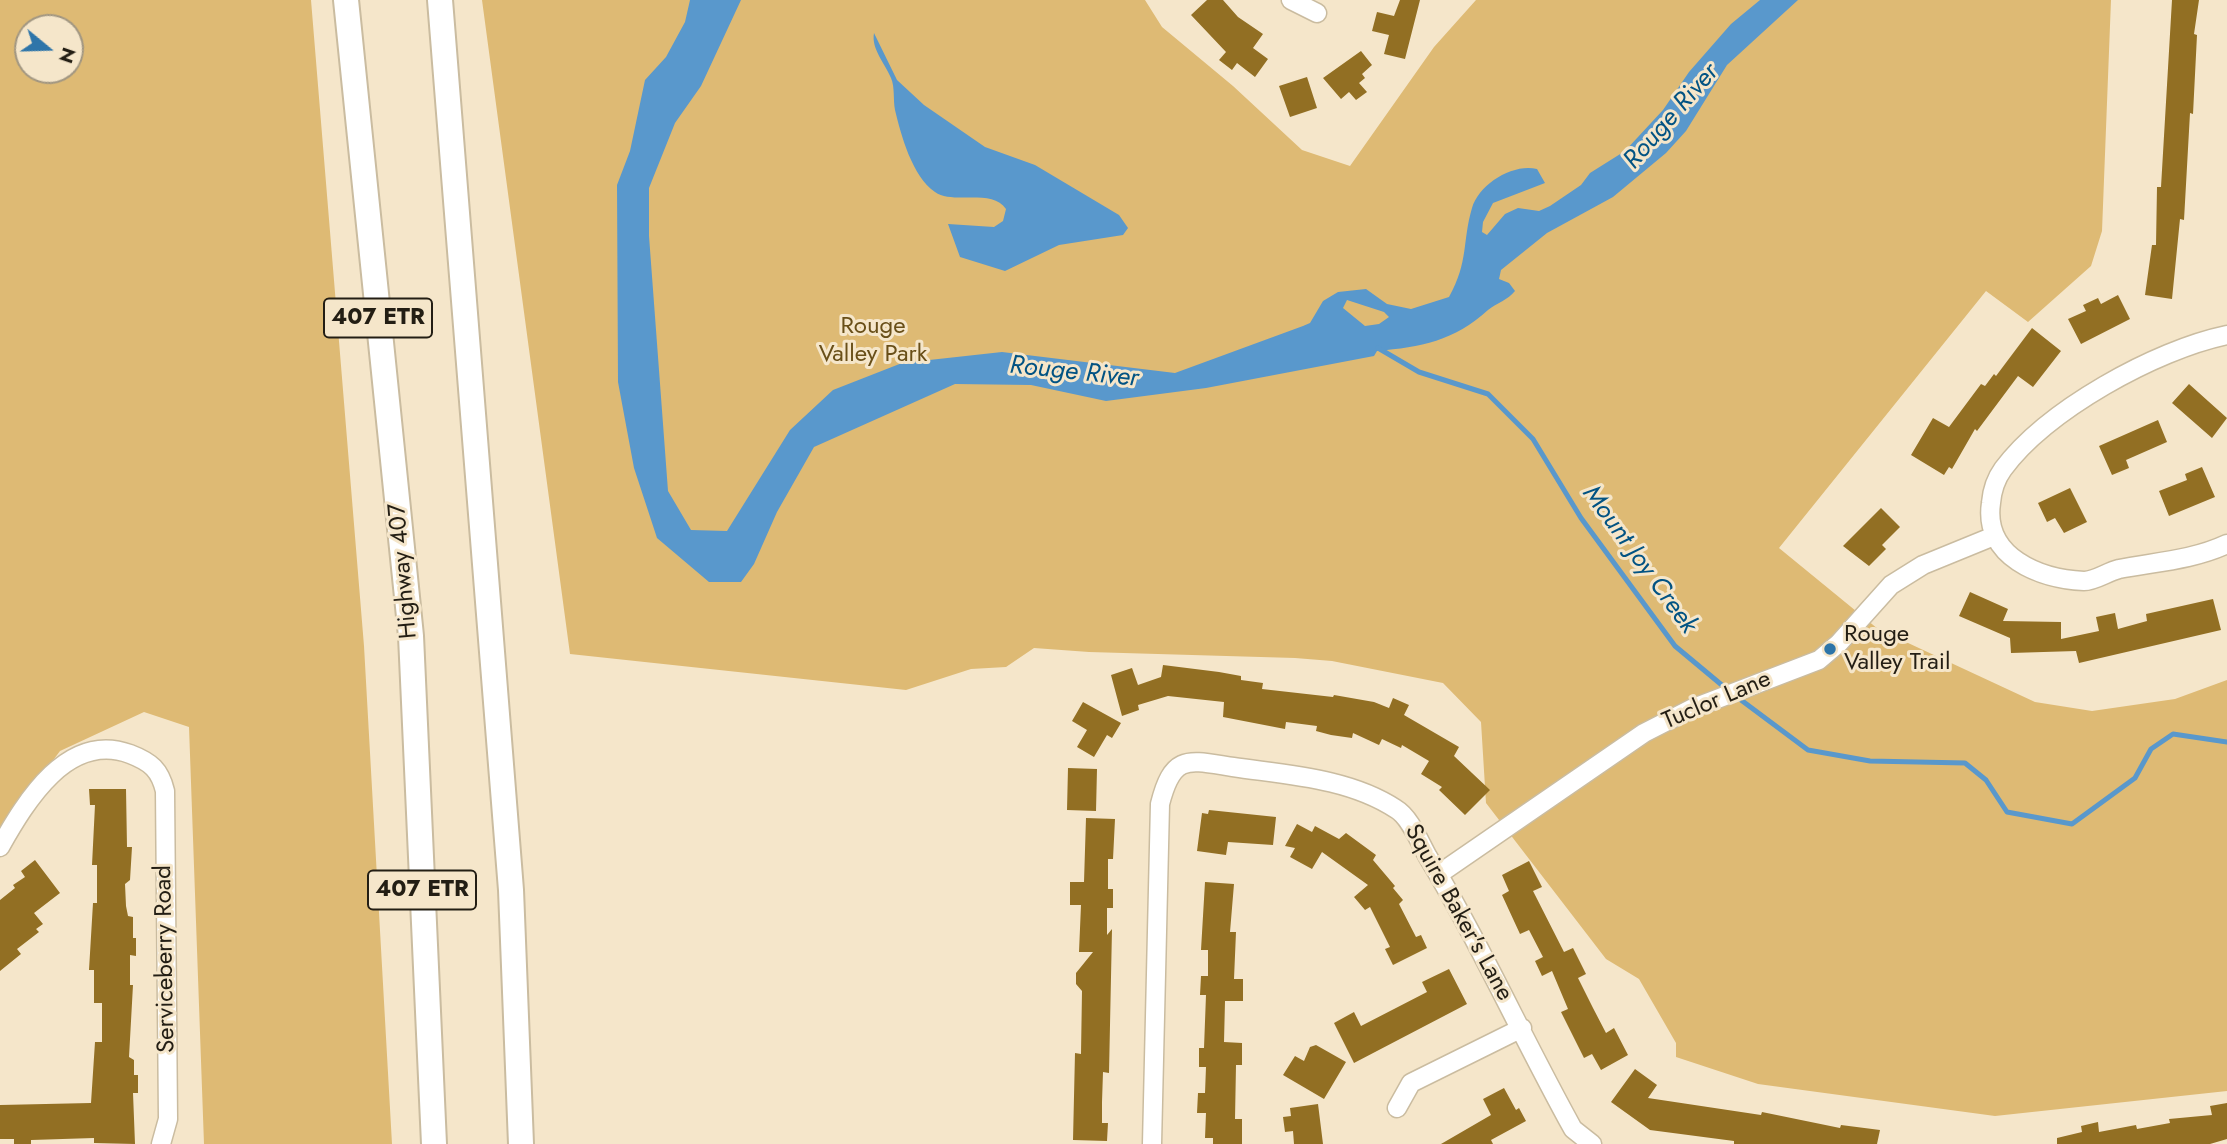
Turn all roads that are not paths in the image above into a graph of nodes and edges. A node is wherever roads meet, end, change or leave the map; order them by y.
1 (346, 0) edge
2 (440, 0) edge
3 (1291, 0) edge
4 (1317, 13) dead end
5 (2227, 335) edge
6 (1994, 536) junction
7 (2227, 544) edge
8 (0, 847) edge
9 (1439, 874) junction
10 (1522, 1028) junction
11 (1397, 1108) dead end
12 (161, 1144) edge
13 (434, 1144) edge
14 (521, 1144) edge
15 (1152, 1144) edge
16 (1592, 1144) edge

1 - 13 highway, Highway 407 / 407 ETR
2 - 14 highway, 407 ETR
3 - 4 street
5 - 6 street
6 - 7 street
6 - 9 street, Tuclor Lane
8 - 12 street, Serviceberry Road
9 - 10 street, Squire Baker's Lane
9 - 15 street, Squire Baker's Lane
10 - 11 street
10 - 16 street, Squire Baker's Lane

